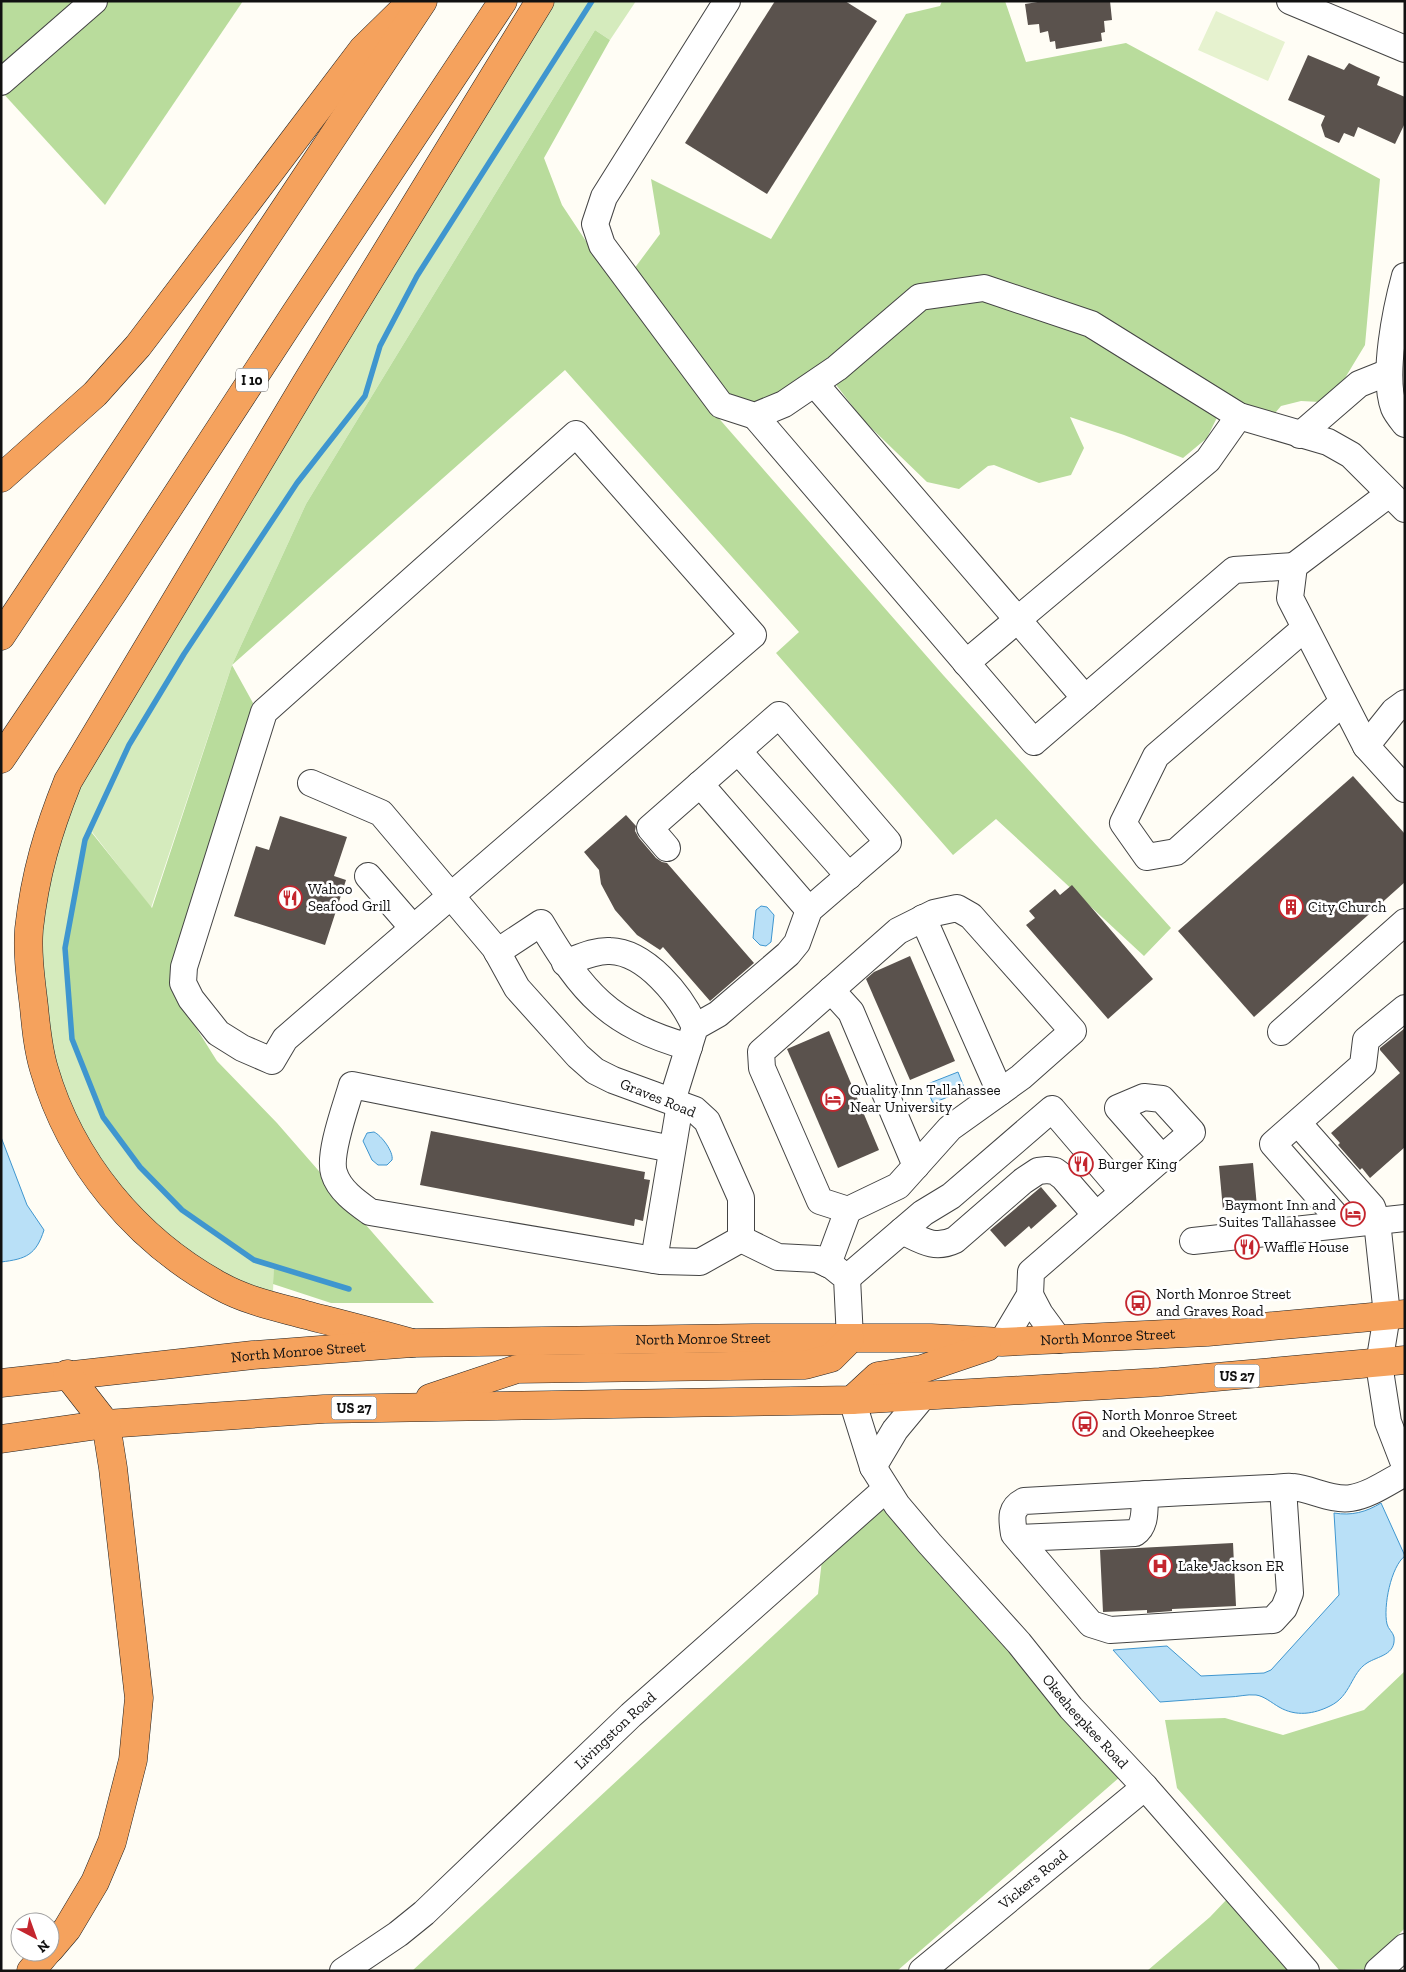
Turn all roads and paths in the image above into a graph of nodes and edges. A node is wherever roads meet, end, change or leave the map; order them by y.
1 (94, 1) edge
2 (412, 1) edge
3 (424, 1) edge
4 (503, 1) edge
5 (540, 1) edge
6 (727, 1) edge
7 (1290, 1) edge
8 (1405, 49) edge
9 (1, 82) edge
10 (1405, 276) edge
11 (1401, 306) edge
12 (1389, 372) junction
13 (815, 384) junction
14 (755, 416) junction
15 (1239, 416) junction
16 (1405, 424) edge
17 (1300, 435) junction
18 (1, 478) edge
19 (1397, 501) edge
20 (1294, 566) junction
21 (1018, 620) junction
22 (1305, 628) junction
23 (1, 636) edge
24 (966, 663) junction
25 (1085, 698) junction
26 (1343, 702) junction
27 (1405, 702) edge
28 (1366, 746) junction
29 (738, 750) junction
30 (1, 759) edge
31 (310, 783) dead end
32 (700, 784) junction
33 (1405, 790) edge
34 (667, 848) dead end
35 (368, 876) dead end
36 (849, 876) junction
37 (451, 895) junction
38 (809, 910) junction
39 (923, 918) junction
40 (1405, 922) edge
41 (413, 928) junction
42 (497, 952) junction
43 (565, 963) junction
44 (831, 990) junction
45 (1405, 1008) edge
46 (1281, 1032) dead end
47 (692, 1037) junction
48 (1000, 1092) junction
49 (676, 1103) junction
50 (1298, 1123) junction
51 (672, 1149) junction
52 (1162, 1158) dead end
53 (916, 1166) junction
54 (1123, 1192) junction
55 (848, 1210) junction
56 (1096, 1216) junction
57 (1405, 1218) edge
58 (1377, 1221) junction
59 (1343, 1224) junction
60 (902, 1231) junction
61 (741, 1239) junction
62 (1193, 1241) dead end
63 (654, 1260) junction
64 (837, 1271) junction
65 (1030, 1295) junction
66 (1396, 1315) edge
67 (850, 1339) junction
68 (1059, 1340) junction
69 (1002, 1342) junction
70 (412, 1343) junction
71 (1392, 1362) edge
72 (67, 1374) junction
73 (1, 1383) edge
74 (924, 1396) junction
75 (852, 1400) junction
76 (404, 1407) junction
77 (106, 1424) junction
78 (1, 1440) edge
79 (1405, 1466) edge
80 (1405, 1473) edge
81 (879, 1478) junction
82 (1283, 1488) junction
83 (1145, 1494) junction
84 (1018, 1538) junction
85 (1145, 1787) junction
86 (60, 1938) edge
87 (1405, 1947) edge
88 (343, 1971) edge
89 (922, 1971) edge
90 (1306, 1971) edge
91 (1378, 1971) edge

1 - 9 street
2 - 18 highway
3 - 23 highway
4 - 30 highway, I 10
5 - 70 highway
6 - 14 street
7 - 8 street
10 - 11 street
11 - 12 street
12 - 16 street
12 - 17 street
13 - 14 street
13 - 15 street
13 - 21 street
14 - 24 street
15 - 17 street
15 - 21 street
17 - 19 street
19 - 20 street
20 - 22 street
20 - 25 street
21 - 24 street
21 - 25 street
22 - 26 street
22 - 26 street
24 - 25 street
26 - 28 street
27 - 28 street
28 - 33 street
29 - 32 street
29 - 36 street
29 - 36 street
31 - 37 street, Graves Road
32 - 34 street
32 - 38 street
35 - 41 street
36 - 38 street
37 - 41 street
37 - 41 street
37 - 42 street, Graves Road
38 - 47 street
39 - 44 street
39 - 48 street
39 - 48 street
40 - 46 street
42 - 43 street
42 - 49 street, Graves Road
43 - 47 street
43 - 47 street
44 - 53 street
44 - 55 street
45 - 50 street
47 - 49 street
48 - 53 street
49 - 51 street
49 - 61 street, Graves Road
50 - 58 street
50 - 59 street
51 - 63 street
51 - 63 street
52 - 54 street
53 - 55 street
54 - 56 street
54 - 60 street
55 - 64 street
56 - 60 street
56 - 65 street
57 - 58 street
58 - 59 street
58 - 66 street
59 - 62 street
60 - 64 street
61 - 63 street
61 - 64 street
64 - 67 street
65 - 68 street
65 - 69 street
66 - 68 highway, North Monroe Street
66 - 71 street
67 - 69 highway, North Monroe Street
67 - 70 highway, North Monroe Street
67 - 76 highway
68 - 69 highway, North Monroe Street
69 - 75 highway
70 - 72 highway, North Monroe Street
71 - 74 highway, US 27
71 - 79 street
72 - 73 highway, North Monroe Street
72 - 77 highway
74 - 75 highway, US 27
74 - 81 street
75 - 76 highway, US 27
75 - 81 street, Okeeheepkee Road
76 - 77 highway, US 27
77 - 78 highway, US 27
77 - 86 highway
80 - 82 street
81 - 85 street, Okeeheepkee Road
81 - 88 street, Livingston Road
82 - 83 street
82 - 84 street
83 - 84 street
83 - 84 street
85 - 89 street, Vickers Road
85 - 90 street, Okeeheepkee Road
87 - 91 street

